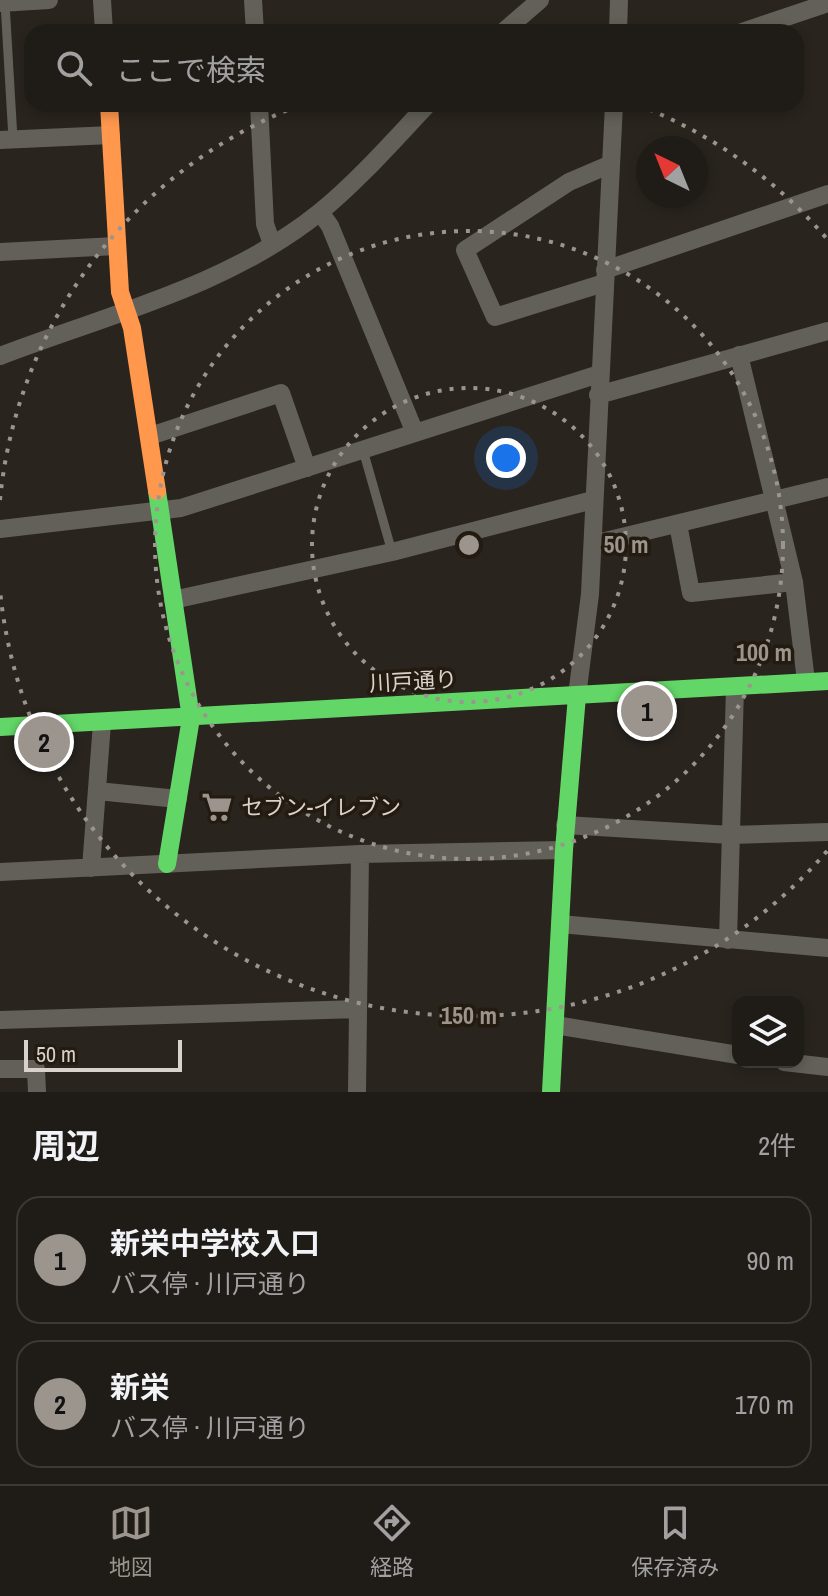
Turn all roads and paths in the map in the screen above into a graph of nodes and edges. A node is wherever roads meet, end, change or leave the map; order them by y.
1 (49, 0) edge
2 (102, 0) edge
3 (253, 0) edge
4 (508, 0) edge
5 (540, 0) edge
6 (619, 0) edge
7 (2, 3) edge
8 (828, 3) edge
9 (520, 16) junction
10 (104, 24) edge
11 (254, 24) edge
12 (512, 24) edge
13 (618, 24) edge
14 (766, 24) edge
15 (110, 112) edge
16 (259, 112) edge
17 (421, 112) edge
18 (614, 112) edge
19 (111, 135) junction
20 (6, 139) edge
21 (611, 164) junction
22 (828, 194) edge
23 (320, 212) junction
24 (272, 244) junction
25 (116, 246) junction
26 (0, 252) edge
27 (605, 277) junction
28 (125, 312) junction
29 (828, 331) edge
30 (739, 355) junction
31 (0, 356) edge
32 (599, 374) junction
33 (598, 395) junction
34 (415, 433) junction
35 (150, 436) junction
36 (363, 450) junction
37 (307, 468) junction
38 (828, 487) edge
39 (593, 500) junction
40 (774, 500) junction
41 (159, 512) junction
42 (678, 524) junction
43 (0, 529) edge
44 (593, 544) junction
45 (392, 552) junction
46 (794, 582) junction
47 (173, 600) junction
48 (806, 681) junction
49 (828, 681) edge
50 (735, 688) junction
51 (577, 696) junction
52 (191, 718) junction
53 (102, 723) junction
54 (0, 727) edge
55 (97, 791) junction
56 (178, 799) junction
57 (565, 825) junction
58 (828, 832) edge
59 (731, 835) junction
60 (564, 850) junction
61 (360, 854) junction
62 (167, 864) junction
63 (91, 868) junction
64 (0, 872) edge
65 (560, 924) junction
66 (728, 940) junction
67 (828, 948) edge
68 (358, 1009) junction
69 (0, 1020) edge
70 (555, 1025) junction
71 (732, 1054) edge
72 (804, 1064) edge
73 (828, 1067) edge
74 (0, 1069) edge
75 (37, 1092) edge
76 (357, 1092) edge
77 (551, 1092) edge

1 - 7 street
2 - 10 street
3 - 11 street
4 - 9 street
5 - 9 street
6 - 13 street
7 - 20 lane
8 - 14 street
9 - 12 street
15 - 19 street
16 - 24 street
17 - 23 street
18 - 21 street
19 - 20 street
19 - 25 street
21 - 27 street
21 - 27 street
22 - 27 street
23 - 24 street
23 - 34 street
24 - 28 street
25 - 26 street
25 - 28 street
27 - 32 street
28 - 31 street
28 - 35 street
29 - 30 street
30 - 33 street
30 - 40 street
32 - 33 street
32 - 34 street
33 - 39 street
34 - 36 street
35 - 37 street
35 - 41 street
36 - 37 street
36 - 45 lane
37 - 41 street
38 - 40 street
39 - 44 street
39 - 45 street
40 - 42 street
40 - 46 street
41 - 43 street
41 - 47 street
42 - 44 street
42 - 46 street
44 - 51 street
45 - 47 street
46 - 48 street
47 - 52 street
48 - 49 street, 川戸通り
48 - 50 street, 川戸通り
50 - 51 street, 川戸通り
50 - 59 street
51 - 52 street, 川戸通り
51 - 57 street
52 - 53 street, 川戸通り
52 - 56 street
53 - 54 street, 川戸通り
53 - 55 street
55 - 56 street
55 - 63 street
56 - 62 street
57 - 59 street
57 - 60 street
58 - 59 street
59 - 66 street
60 - 61 street
60 - 65 street
61 - 62 street
61 - 68 street
62 - 63 street
63 - 64 street
65 - 66 street
65 - 70 street
66 - 67 street
68 - 69 street
68 - 76 street
70 - 71 street
70 - 77 street
72 - 73 street
74 - 75 street

